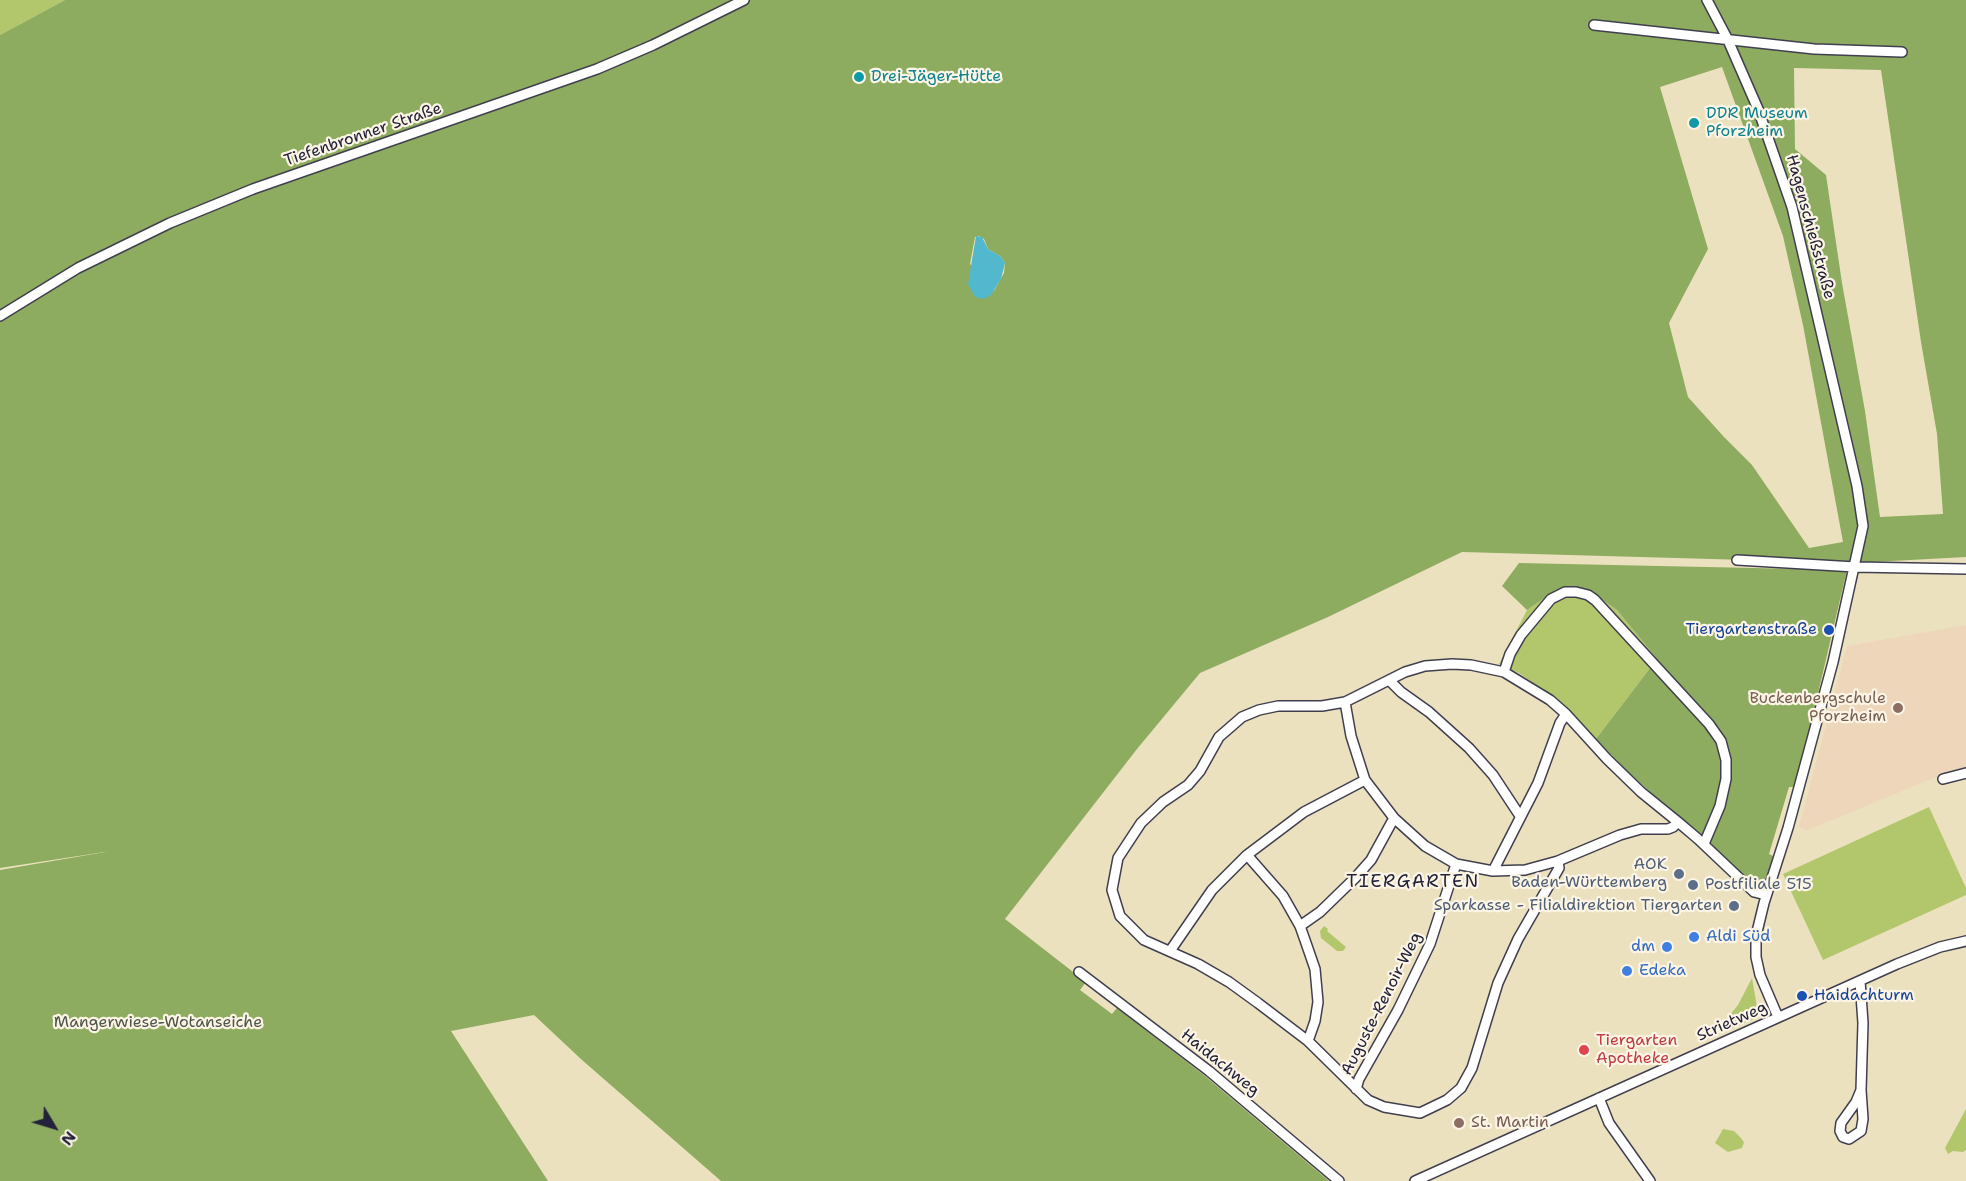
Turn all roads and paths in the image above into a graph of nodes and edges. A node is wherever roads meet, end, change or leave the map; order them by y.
1 (744, 0) edge
2 (1707, 0) edge
3 (1594, 24) dead end
4 (1727, 38) junction
5 (1902, 52) dead end
6 (0, 316) edge
7 (1737, 560) dead end
8 (1855, 567) junction
9 (1966, 569) edge
10 (1504, 672) junction
11 (1389, 680) junction
12 (1345, 702) junction
13 (1566, 714) junction
14 (1966, 773) edge
15 (1943, 779) dead end
16 (1365, 780) junction
17 (1520, 816) junction
18 (1394, 818) junction
19 (1677, 822) junction
20 (1704, 844) junction
21 (1247, 855) junction
22 (1558, 861) junction
23 (1456, 864) junction
24 (1493, 871) junction
25 (1766, 895) junction
26 (1300, 926) junction
27 (1966, 941) edge
28 (1170, 951) junction
29 (1079, 972) dead end
30 (1860, 981) junction
31 (1778, 1017) junction
32 (1308, 1041) junction
33 (1356, 1089) junction
34 (1861, 1090) junction
35 (1599, 1098) junction
36 (1339, 1181) edge
37 (1415, 1181) edge
38 (1650, 1181) edge

1 - 6 street, Tiefenbronner Straße
2 - 4 street, Hagenschießstraße
3 - 4 street
4 - 5 street
4 - 8 street, Hagenschießstraße
7 - 8 street
8 - 9 street
8 - 25 street, Hagenschießstraße
10 - 11 street
10 - 13 street
10 - 20 street
11 - 12 street
11 - 17 street
12 - 16 street
12 - 28 street
13 - 17 street
13 - 19 street
14 - 15 street
16 - 18 street
16 - 21 street
17 - 24 street
18 - 23 street
18 - 26 street
19 - 20 street
19 - 22 street
20 - 25 street
21 - 26 street
21 - 28 street
22 - 24 street
22 - 33 street
23 - 24 street
23 - 33 street, Auguste-Renoir-Weg
25 - 31 street, Hagenschießstraße
26 - 32 street
27 - 30 street, Strietweg
28 - 32 street
29 - 36 street, Haidachweg
30 - 31 street, Strietweg
30 - 34 street
31 - 35 street, Strietweg
32 - 33 street
34 - 34 street
35 - 37 street, Strietweg
35 - 38 street

